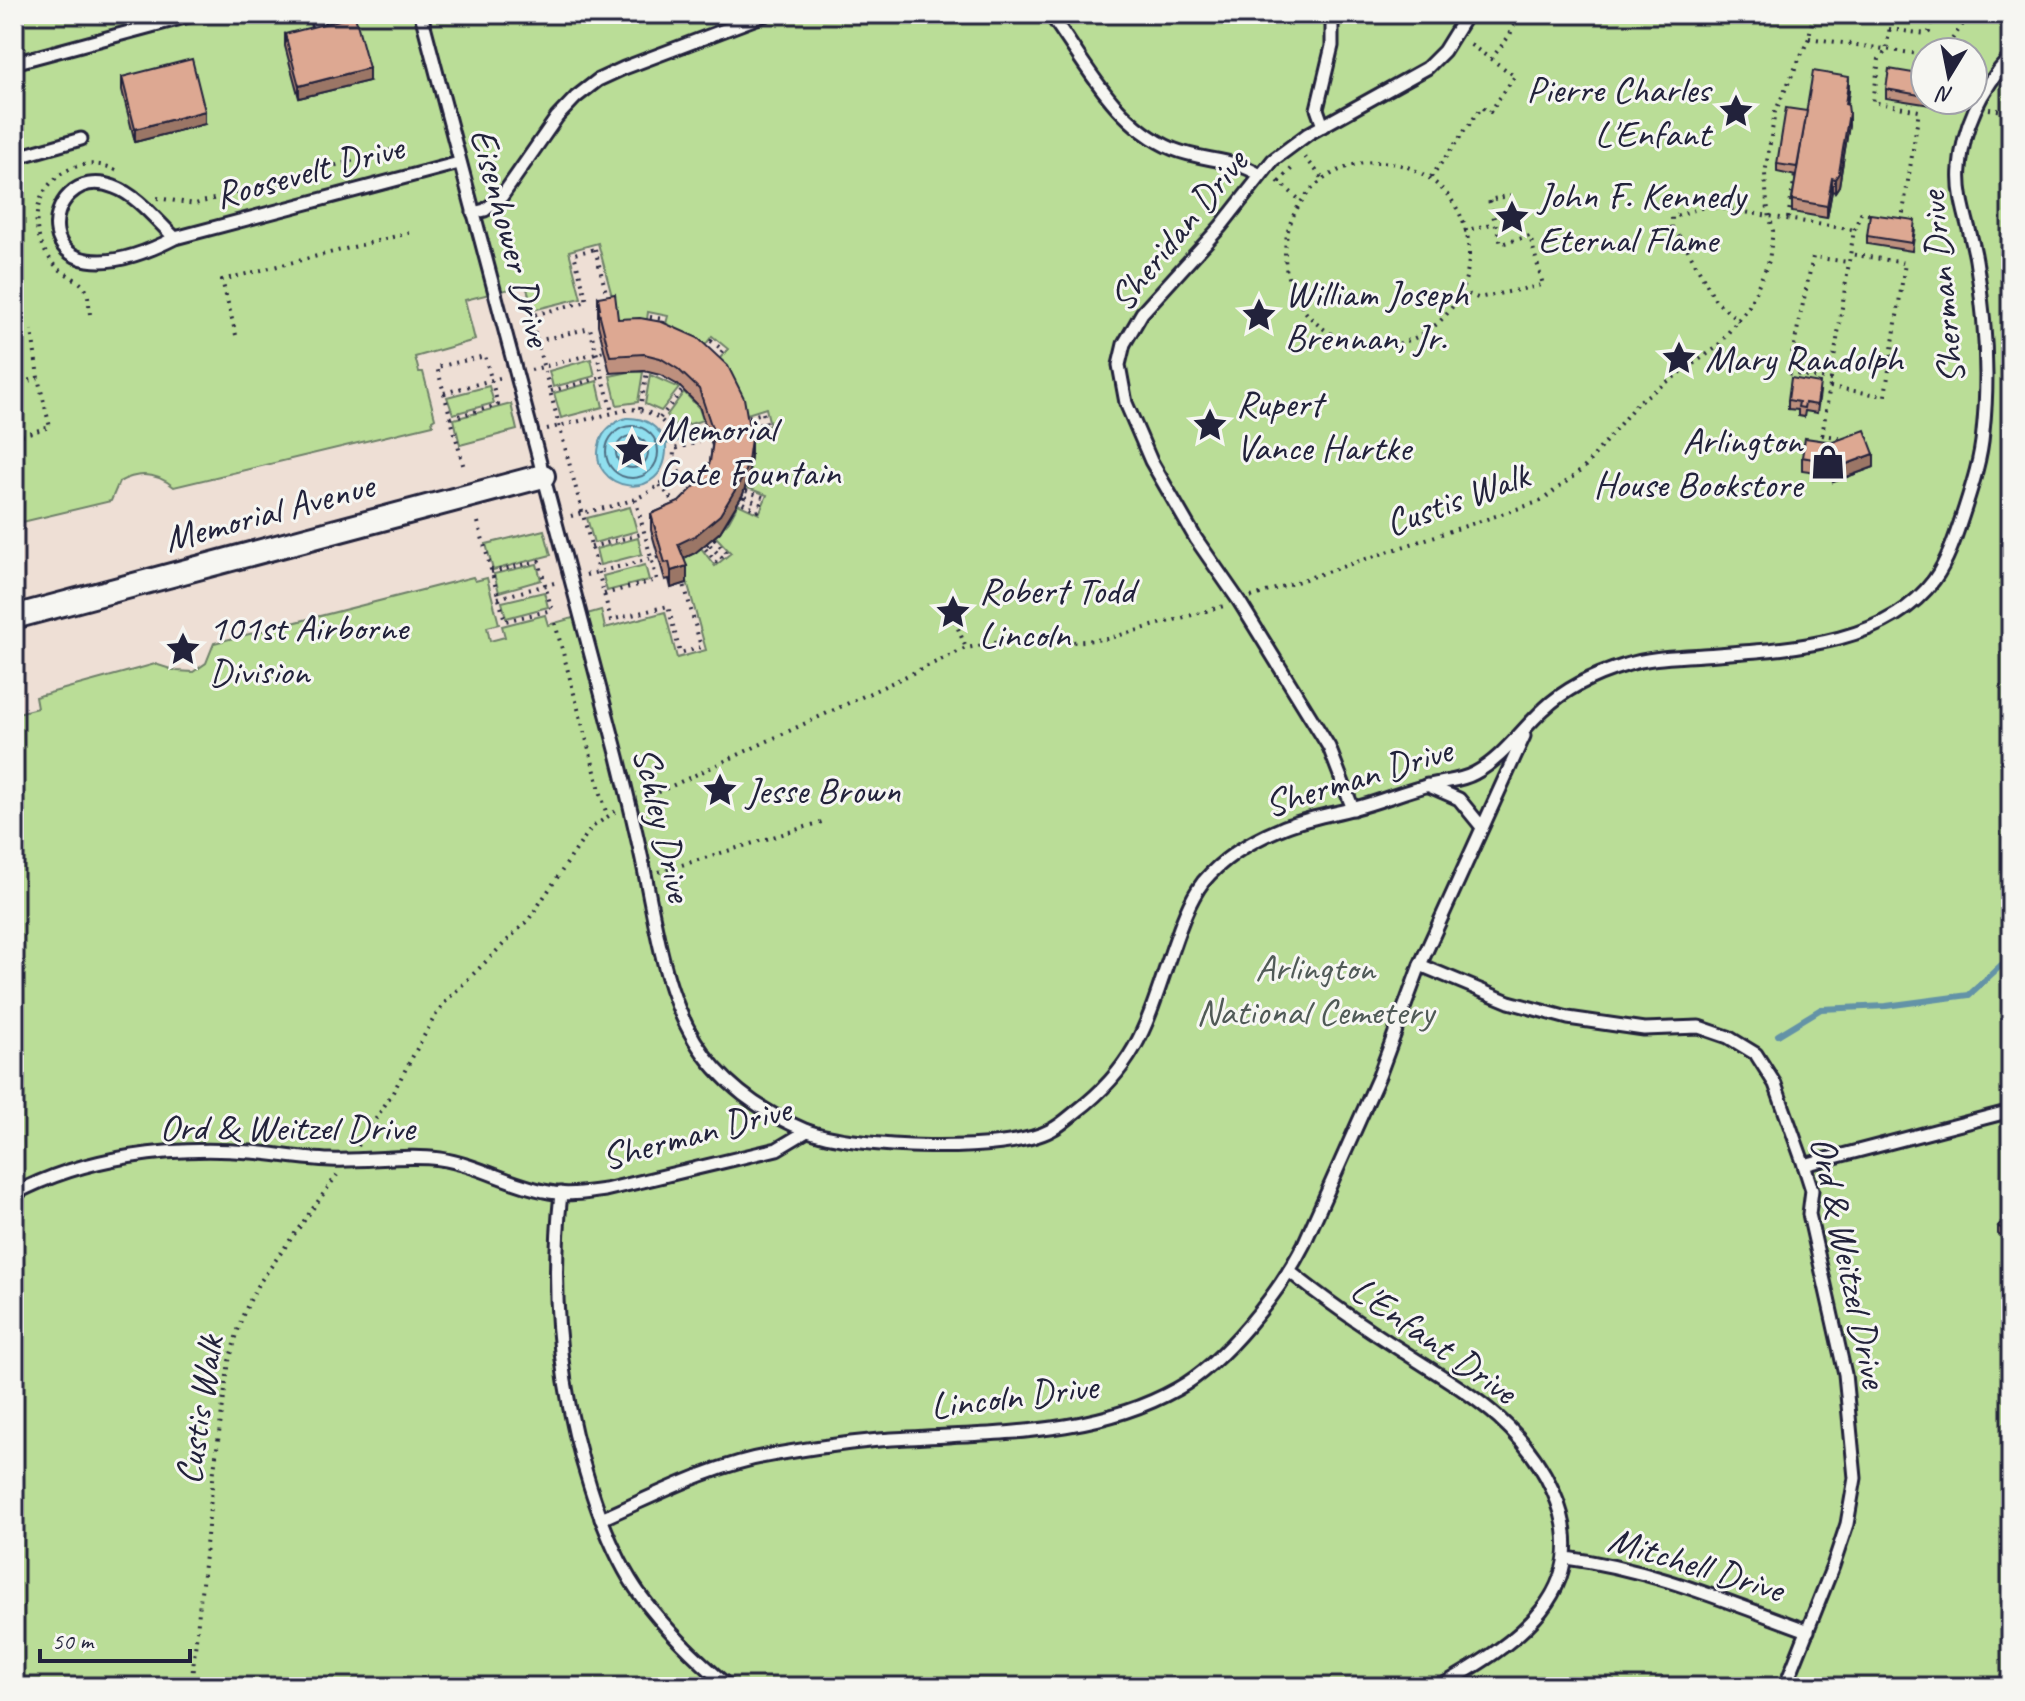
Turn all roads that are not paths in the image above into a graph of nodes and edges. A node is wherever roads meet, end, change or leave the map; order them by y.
1 (196, 14) edge
2 (316, 14) edge
3 (421, 14) edge
4 (767, 14) edge
5 (1050, 14) edge
6 (1332, 14) edge
7 (1467, 14) edge
8 (319, 29) edge
9 (2011, 56) edge
10 (14, 63) edge
11 (1323, 126) junction
12 (81, 139) dead end
13 (14, 158) edge
14 (459, 163) junction
15 (1260, 175) junction
16 (473, 213) junction
17 (175, 238) junction
18 (543, 476) junction
19 (14, 617) edge
20 (1528, 728) junction
21 (1427, 785) junction
22 (1353, 809) junction
23 (1481, 826) junction
24 (1420, 965) junction
25 (2011, 1111) edge
26 (807, 1131) junction
27 (1804, 1165) junction
28 (561, 1193) junction
29 (14, 1194) edge
30 (1289, 1271) junction
31 (601, 1519) junction
32 (1566, 1558) junction
33 (1808, 1631) junction
34 (729, 1687) edge
35 (1439, 1687) edge
36 (1785, 1687) edge

1 - 10 lane
2 - 8 lane
3 - 14 lane, Eisenhower Drive
4 - 16 lane
5 - 15 lane
6 - 11 lane
7 - 11 lane, Sheridan Drive
9 - 20 lane, Sherman Drive
11 - 15 lane, Sheridan Drive
12 - 13 lane
14 - 16 lane, Eisenhower Drive
14 - 17 lane, Roosevelt Drive
15 - 22 lane, Sheridan Drive
16 - 18 lane, Eisenhower Drive
17 - 17 lane, Roosevelt Drive
18 - 19 street, Memorial Avenue
18 - 26 lane, Schley Drive
20 - 21 lane, Sherman Drive
20 - 23 lane, Lincoln Drive
21 - 22 lane, Sherman Drive
21 - 23 lane
22 - 26 lane, Sherman Drive
23 - 24 lane, Lincoln Drive
24 - 27 lane, Ord & Weitzel Drive
24 - 30 lane, Lincoln Drive
25 - 27 lane
26 - 28 lane, Sherman Drive
27 - 33 lane, Ord & Weitzel Drive
28 - 29 lane, Ord & Weitzel Drive
28 - 31 lane
30 - 31 lane, Lincoln Drive
30 - 32 lane, L'Enfant Drive
31 - 34 lane
32 - 33 lane, Mitchell Drive
32 - 35 lane, L'Enfant Drive
33 - 36 lane, Ord & Weitzel Drive

